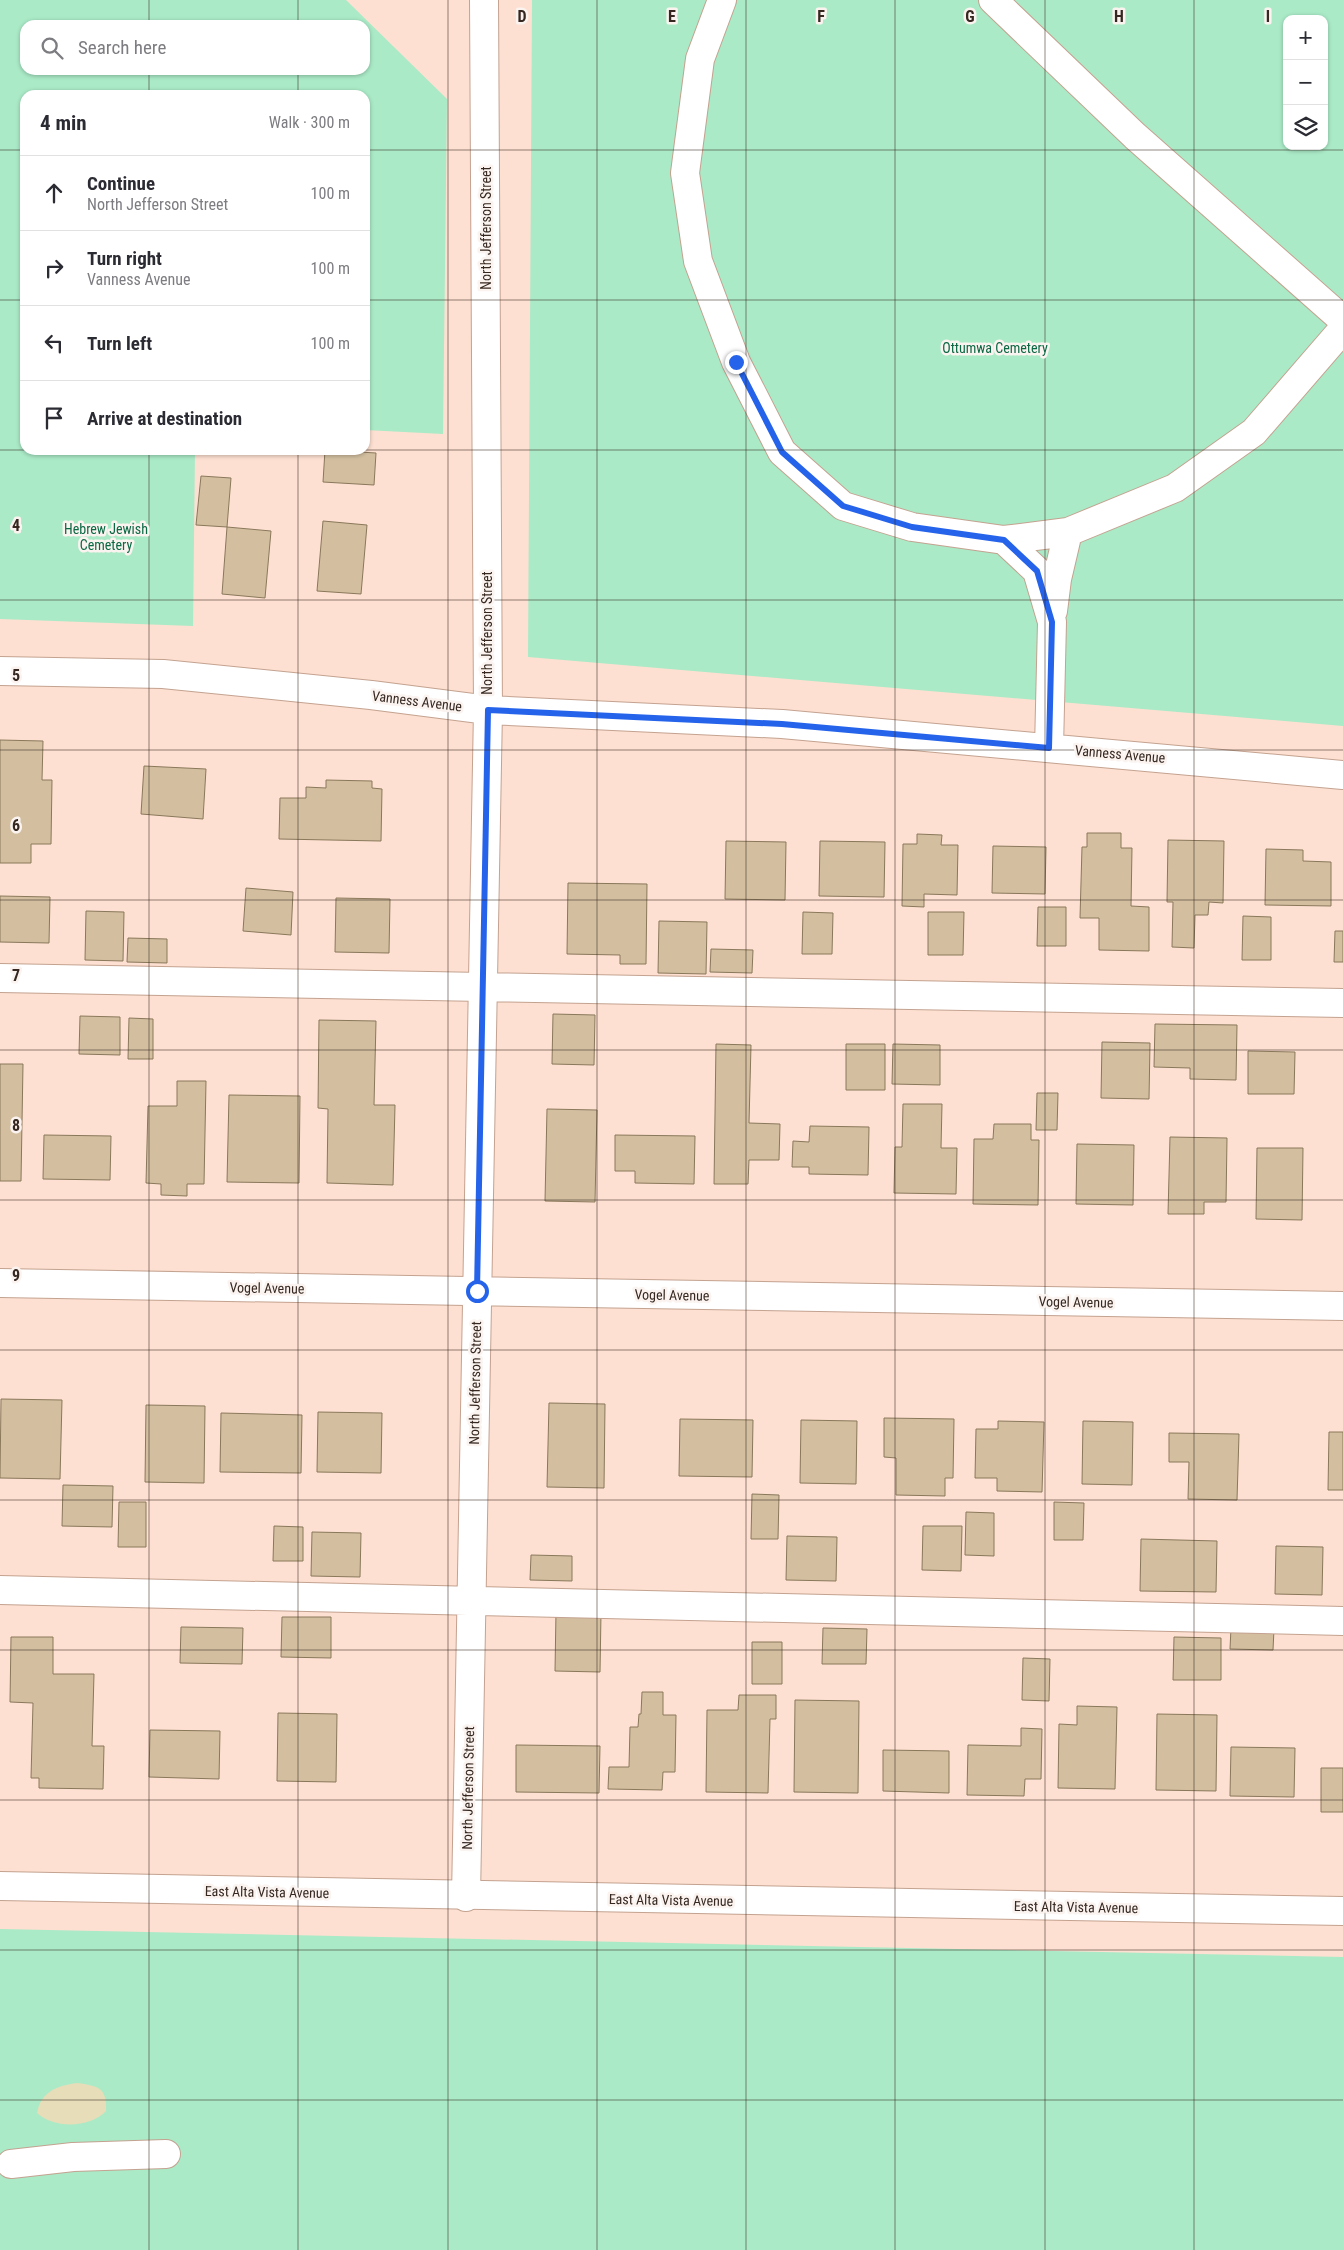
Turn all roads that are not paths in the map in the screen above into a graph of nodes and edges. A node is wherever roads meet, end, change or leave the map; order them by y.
1 (484, 0) edge
2 (722, 0) edge
3 (993, 0) edge
4 (1343, 320) edge
5 (1343, 329) edge
6 (1068, 532) junction
7 (1004, 540) junction
8 (1052, 622) junction
9 (0, 671) edge
10 (488, 710) junction
11 (1049, 748) junction
12 (1343, 774) edge
13 (0, 978) edge
14 (482, 987) junction
15 (1343, 1003) edge
16 (0, 1283) edge
17 (477, 1291) junction
18 (1343, 1306) edge
19 (0, 1590) edge
20 (471, 1600) junction
21 (1343, 1621) edge
22 (0, 1886) edge
23 (466, 1896) junction
24 (1343, 1911) edge
25 (166, 2154) dead end
26 (11, 2164) dead end

1 - 10 street, North Jefferson Street
2 - 7 street
3 - 4 street
5 - 6 street
6 - 7 street
6 - 8 street
7 - 8 street
8 - 11 street
9 - 10 street, Vanness Avenue
10 - 11 street, Vanness Avenue
10 - 14 street, North Jefferson Street
11 - 12 street, Vanness Avenue
13 - 14 street
14 - 15 street
14 - 17 street, North Jefferson Street
16 - 17 street, Vogel Avenue
17 - 18 street, Vogel Avenue
17 - 20 street, North Jefferson Street
19 - 20 street
20 - 21 street
20 - 23 street, North Jefferson Street
22 - 23 street, East Alta Vista Avenue
23 - 24 street, East Alta Vista Avenue
25 - 26 street

